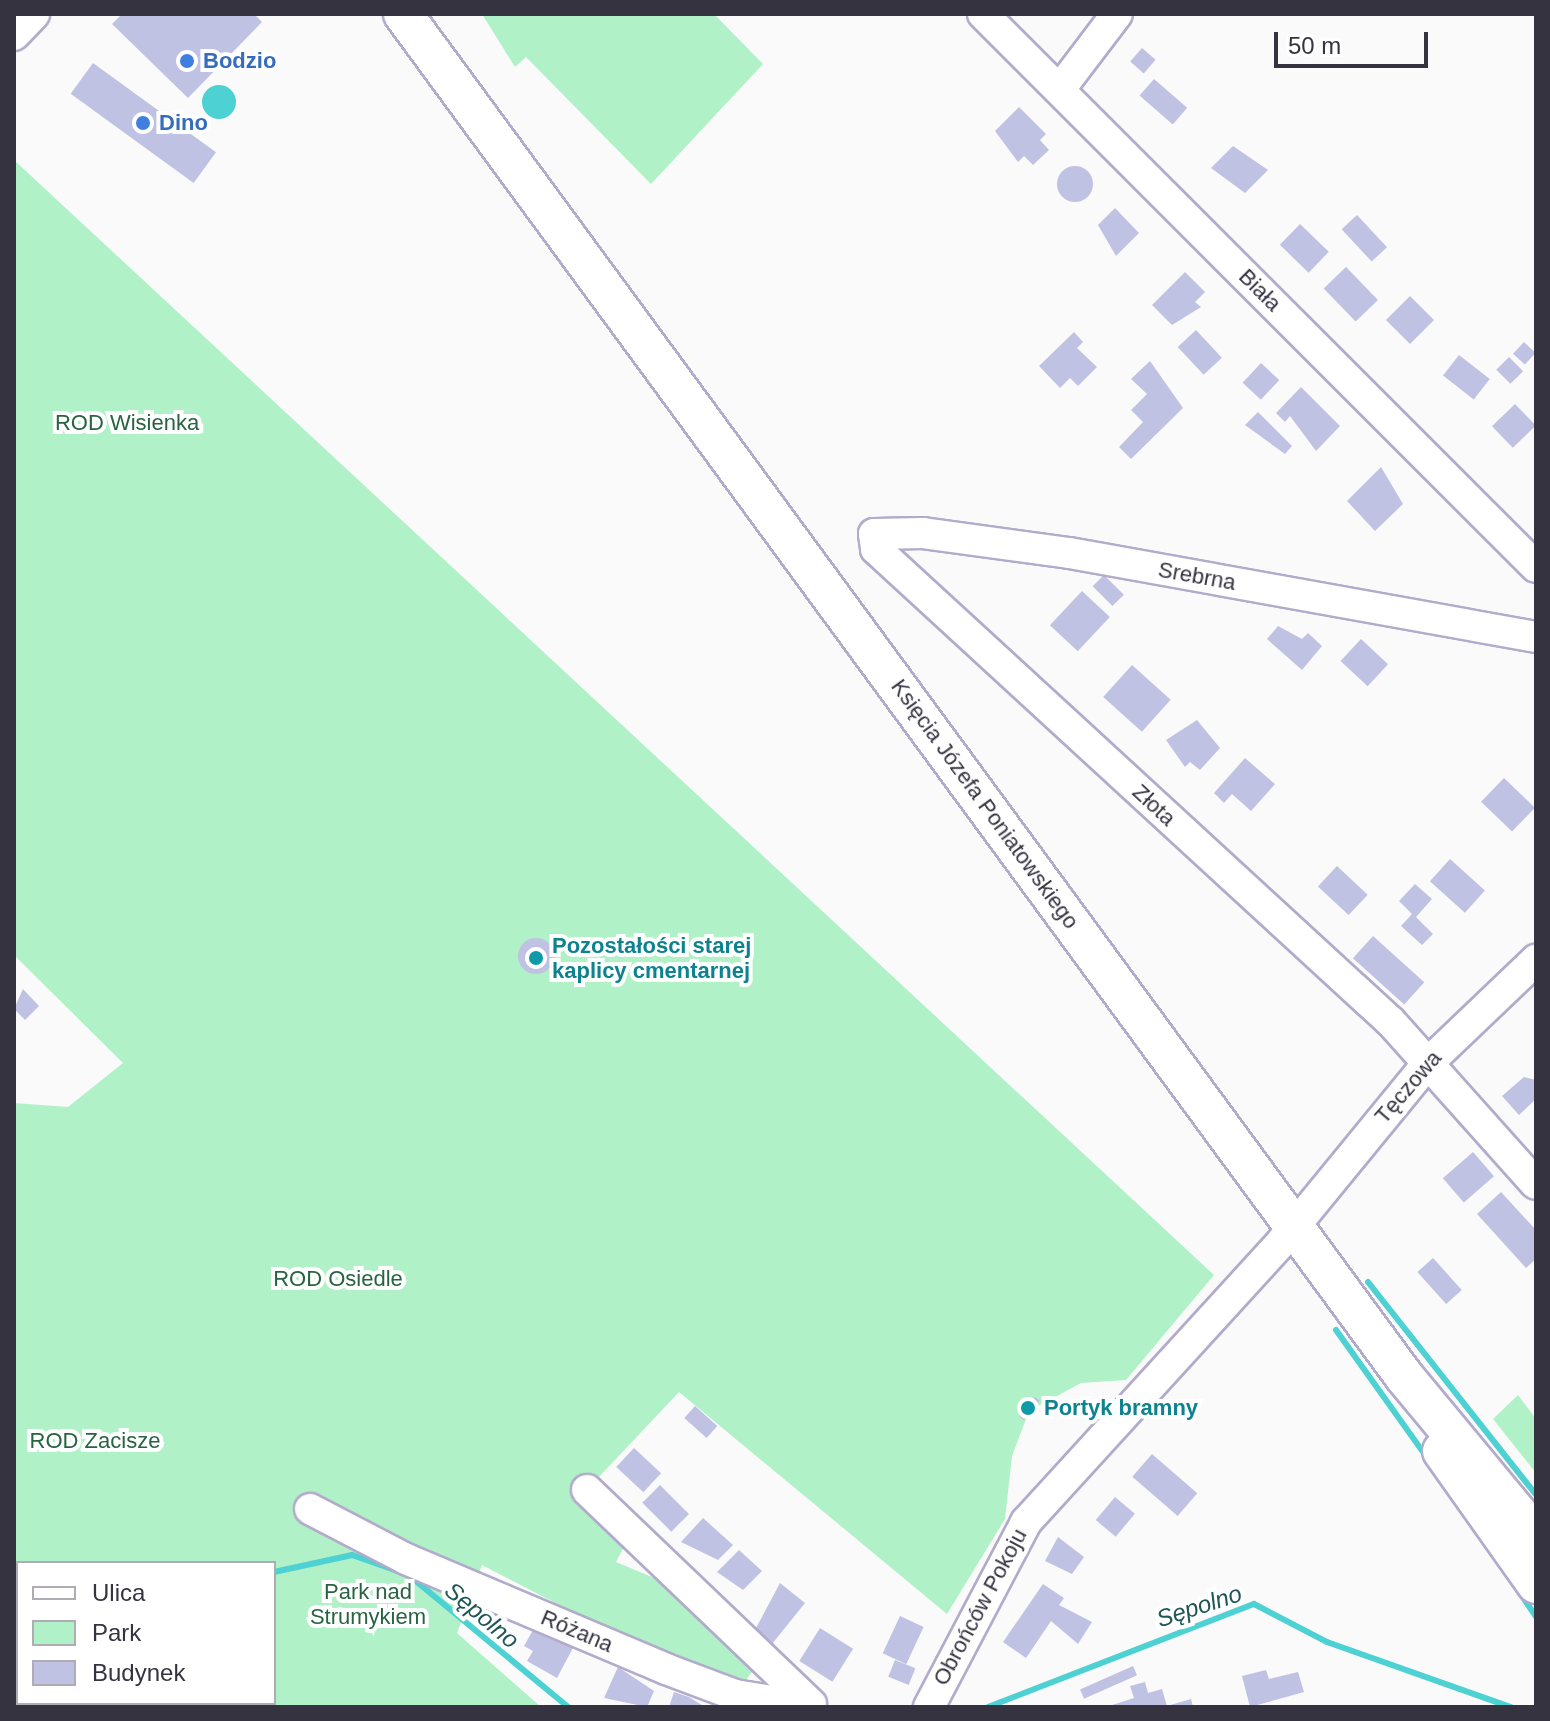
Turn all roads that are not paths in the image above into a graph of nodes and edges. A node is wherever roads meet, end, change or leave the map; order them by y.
1 (34, 14) edge
2 (403, 14) edge
3 (435, 14) edge
4 (983, 14) edge
5 (1117, 14) edge
6 (14, 35) edge
7 (1060, 89) junction
8 (543, 201) junction
9 (876, 549) joint
10 (1536, 567) edge
11 (1536, 637) edge
12 (1536, 960) edge
13 (1427, 1064) junction
14 (1536, 1184) edge
15 (1294, 1226) junction
16 (1427, 1407) junction
17 (587, 1490) dead end
18 (310, 1509) dead end
19 (1536, 1535) edge
20 (1536, 1584) edge
21 (813, 1707) edge
22 (929, 1707) edge

1 - 6 street
2 - 8 main road, Księcia Józefa Poniatowskiego
3 - 8 main road, Księcia Józefa Poniatowskiego
4 - 7 street, Biała
5 - 7 street
7 - 10 street, Biała
8 - 15 main road, Księcia Józefa Poniatowskiego
9 - 11 street, Srebrna
9 - 13 street, Złota
12 - 13 street, Tęczowa
13 - 14 street, Złota
13 - 15 street, Tęczowa
15 - 16 main road, Księcia Józefa Poniatowskiego
15 - 22 street, Obrońców Pokoju
16 - 19 main road, Księcia Józefa Poniatowskiego
16 - 20 main road, Księcia Józefa Poniatowskiego
17 - 21 street, Różana
18 - 21 street, Różana

